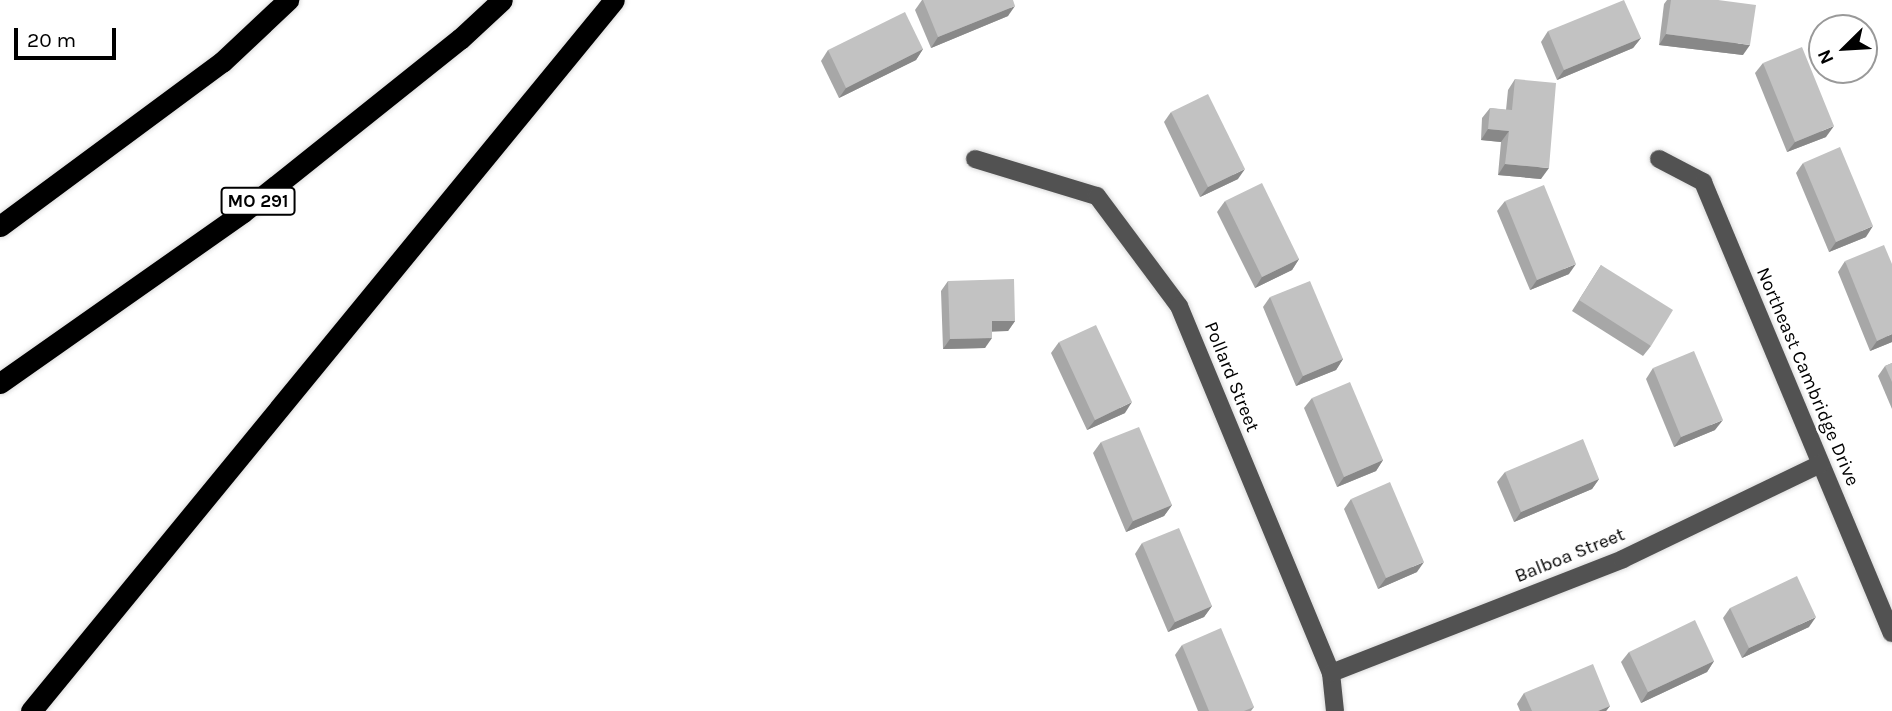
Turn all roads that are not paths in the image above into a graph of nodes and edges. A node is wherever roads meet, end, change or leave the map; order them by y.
1 (288, 0) edge
2 (502, 0) edge
3 (614, 0) edge
4 (975, 159) dead end
5 (1659, 159) dead end
6 (0, 226) edge
7 (0, 383) edge
8 (1819, 464) junction
9 (1892, 633) edge
10 (1331, 673) junction
11 (31, 711) edge
12 (1335, 711) edge

1 - 6 highway
2 - 7 highway, MO 291
3 - 11 highway
4 - 10 street, Pollard Street
5 - 8 street, Northeast Cambridge Drive
8 - 9 street, Northeast Cambridge Drive
8 - 10 street, Balboa Street
10 - 12 street, Pollard Street

